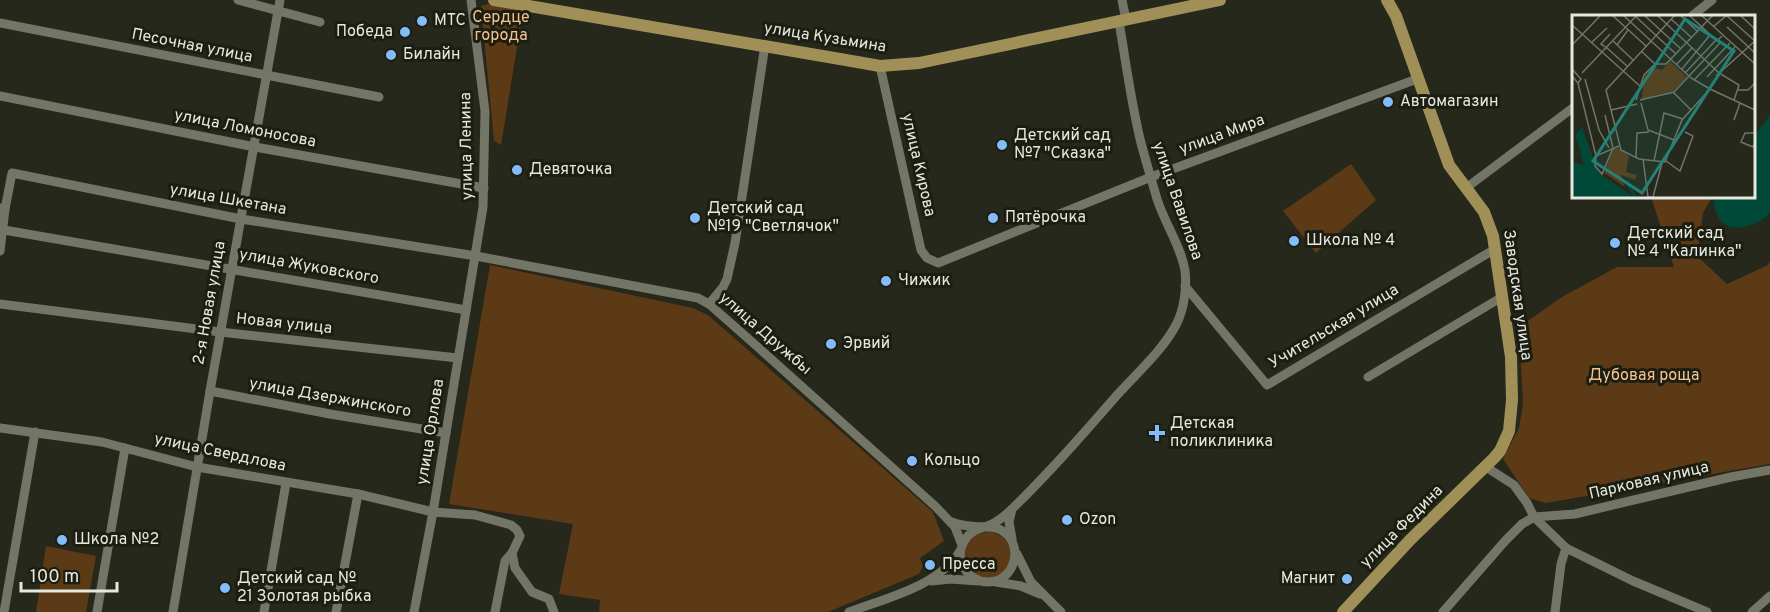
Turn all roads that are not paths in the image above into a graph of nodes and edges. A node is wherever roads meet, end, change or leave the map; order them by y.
1 (238, 0) edge
2 (280, 0) edge
3 (471, 0) edge
4 (494, 0) edge
5 (1122, 0) edge
6 (1220, 0) edge
7 (1387, 0) edge
8 (1712, 0) edge
9 (279, 11) junction
10 (1693, 15) edge
11 (320, 21) dead end
12 (1123, 21) junction
13 (0, 23) edge
14 (765, 45) junction
15 (880, 66) junction
16 (266, 76) junction
17 (1417, 79) junction
18 (0, 96) edge
19 (379, 97) dead end
20 (1572, 108) edge
21 (255, 147) junction
22 (1151, 177) junction
23 (484, 188) junction
24 (1466, 188) junction
25 (3, 208) edge
26 (240, 219) junction
27 (4, 230) junction
28 (1495, 249) junction
29 (0, 251) edge
30 (476, 256) junction
31 (938, 263) joint
32 (232, 268) junction
33 (1185, 286) junction
34 (1502, 297) junction
35 (0, 304) edge
36 (709, 304) junction
37 (466, 310) junction
38 (220, 332) junction
39 (458, 358) junction
40 (1368, 377) dead end
41 (210, 391) junction
42 (0, 428) edge
43 (35, 432) junction
44 (446, 433) junction
45 (126, 448) junction
46 (197, 467) junction
47 (1486, 467) junction
48 (1770, 470) edge
49 (286, 483) junction
50 (358, 494) junction
51 (1013, 508) junction
52 (433, 512) junction
53 (1534, 517) junction
54 (952, 522) junction
55 (985, 527) junction
56 (1014, 545) junction
57 (962, 548) junction
58 (1566, 548) junction
59 (513, 553) junction
60 (981, 581) junction
61 (993, 581) junction
62 (927, 582) junction
63 (1042, 595) junction
64 (1770, 596) edge
65 (4, 612) edge
66 (97, 612) edge
67 (173, 612) edge
68 (264, 612) edge
69 (336, 612) edge
70 (414, 612) edge
71 (495, 612) edge
72 (554, 612) edge
73 (849, 612) edge
74 (1061, 612) edge
75 (1343, 612) edge
76 (1443, 612) edge
77 (1556, 612) edge
78 (1707, 612) edge
79 (1752, 612) edge

1 - 9 street
2 - 9 street, 2-я Новая улица
3 - 23 street, улица Ленина
4 - 14 main road, улица Кузьмина
5 - 12 street, улица Вавилова
6 - 12 main road, улица Кузьмина
7 - 17 main road, Заводская улица
8 - 10 street
9 - 11 street
9 - 16 street, 2-я Новая улица
12 - 15 main road, улица Кузьмина
12 - 22 street, улица Вавилова
13 - 16 street, Песочная улица
14 - 15 main road, улица Кузьмина
14 - 36 street
15 - 31 street, улица Кирова
16 - 19 street, Песочная улица
16 - 21 street, 2-я Новая улица
17 - 22 street, улица Мира
17 - 24 main road, Заводская улица
18 - 21 street, улица Ломоносова
20 - 24 street
21 - 23 street, улица Ломоносова
21 - 26 street, 2-я Новая улица
22 - 31 street, улица Мира
22 - 33 street, улица Вавилова
23 - 30 street, улица Ленина
24 - 28 main road, Заводская улица
25 - 26 street, улица Шкетана
25 - 27 street
26 - 30 street, улица Шкетана
26 - 32 street, 2-я Новая улица
27 - 29 street
27 - 32 street, улица Жуковского
28 - 33 street, Учительская улица
28 - 34 main road, Заводская улица
30 - 36 street, улица Дружбы
30 - 37 street, улица Орлова
32 - 37 street, улица Жуковского
32 - 38 street, 2-я Новая улица
33 - 51 street, улица Вавилова
34 - 40 street
34 - 47 main road, Заводская улица
35 - 38 street, Новая улица
36 - 54 street, улица Дружбы
37 - 39 street, улица Орлова
38 - 39 street, Новая улица
38 - 41 street, 2-я Новая улица
39 - 44 street, улица Орлова
41 - 44 street, улица Дзержинского
41 - 46 street, 2-я Новая улица
42 - 43 street, улица Свердлова
43 - 45 street, улица Свердлова
43 - 65 street
44 - 52 street, улица Орлова
45 - 46 street, улица Свердлова
45 - 66 street
46 - 49 street, улица Свердлова
46 - 67 street, 2-я Новая улица
47 - 53 street
47 - 75 main road, улица Федина
48 - 53 street, Парковая улица
49 - 50 street, улица Свердлова
49 - 68 street
50 - 52 street, улица Свердлова
50 - 69 street
51 - 55 street, улица Вавилова
51 - 56 street
52 - 59 street, улица Свердлова
52 - 70 street, улица Орлова
53 - 58 street
53 - 76 street
54 - 55 street
54 - 57 street
55 - 56 street
55 - 57 street
56 - 61 street
56 - 63 street
57 - 60 street
57 - 62 street
58 - 77 street
58 - 78 street
59 - 71 street
59 - 72 street
60 - 61 street
60 - 62 street
61 - 63 street
62 - 73 street
63 - 74 street
64 - 79 street

